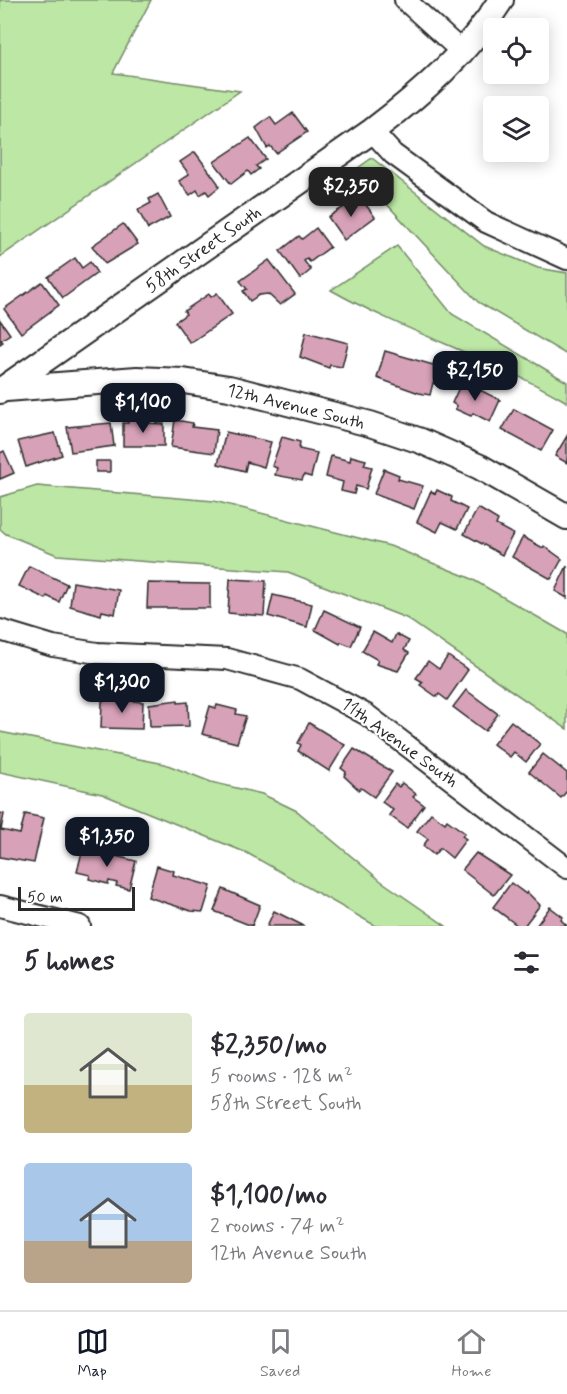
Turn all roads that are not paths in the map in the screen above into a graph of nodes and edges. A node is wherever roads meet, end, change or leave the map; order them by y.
1 (405, 0) edge
2 (501, 0) edge
3 (461, 51) junction
4 (372, 131) junction
5 (567, 259) edge
6 (2, 390) edge
7 (567, 516) edge
8 (0, 630) edge
9 (567, 868) edge
10 (0, 906) edge
11 (81, 926) edge

1 - 3 street
2 - 3 street, 58th Street South
3 - 4 street, 58th Street South
4 - 5 street
4 - 6 street, 58th Street South
6 - 7 street, 12th Avenue South
8 - 9 street, 11th Avenue South
10 - 11 street

